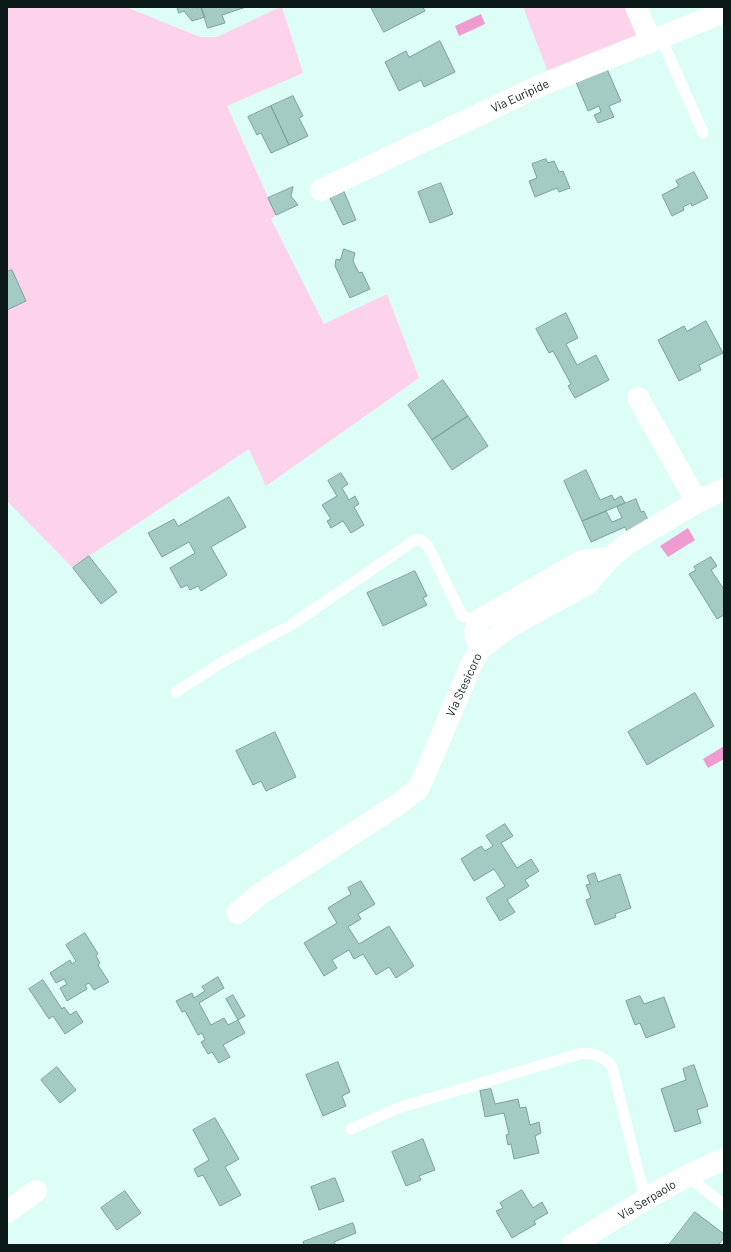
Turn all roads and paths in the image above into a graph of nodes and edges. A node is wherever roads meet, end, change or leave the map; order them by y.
1 (636, 7) edge
2 (724, 12) edge
3 (656, 40) junction
4 (703, 133) dead end
5 (321, 190) dead end
6 (638, 398) dead end
7 (724, 489) edge
8 (697, 502) junction
9 (610, 558) junction
10 (479, 620) junction
11 (480, 649) junction
12 (176, 692) dead end
13 (237, 913) dead end
14 (351, 1129) dead end
15 (724, 1159) edge
16 (687, 1176) junction
17 (36, 1192) dead end
18 (647, 1198) junction
19 (724, 1205) edge
20 (7, 1212) edge
21 (578, 1244) edge

1 - 3 street
2 - 3 street, Via Euripide
3 - 4 lane
3 - 5 street, Via Euripide
6 - 8 street
7 - 8 street, Via Stesicoro
8 - 9 street, Via Stesicoro
9 - 10 street
9 - 11 street, Via Stesicoro
10 - 11 street
10 - 12 lane
11 - 13 street, Via Stesicoro
14 - 18 lane
15 - 16 street, Via Serpaolo
16 - 18 street, Via Serpaolo
16 - 19 lane
17 - 20 street
18 - 21 street, Via Serpaolo

